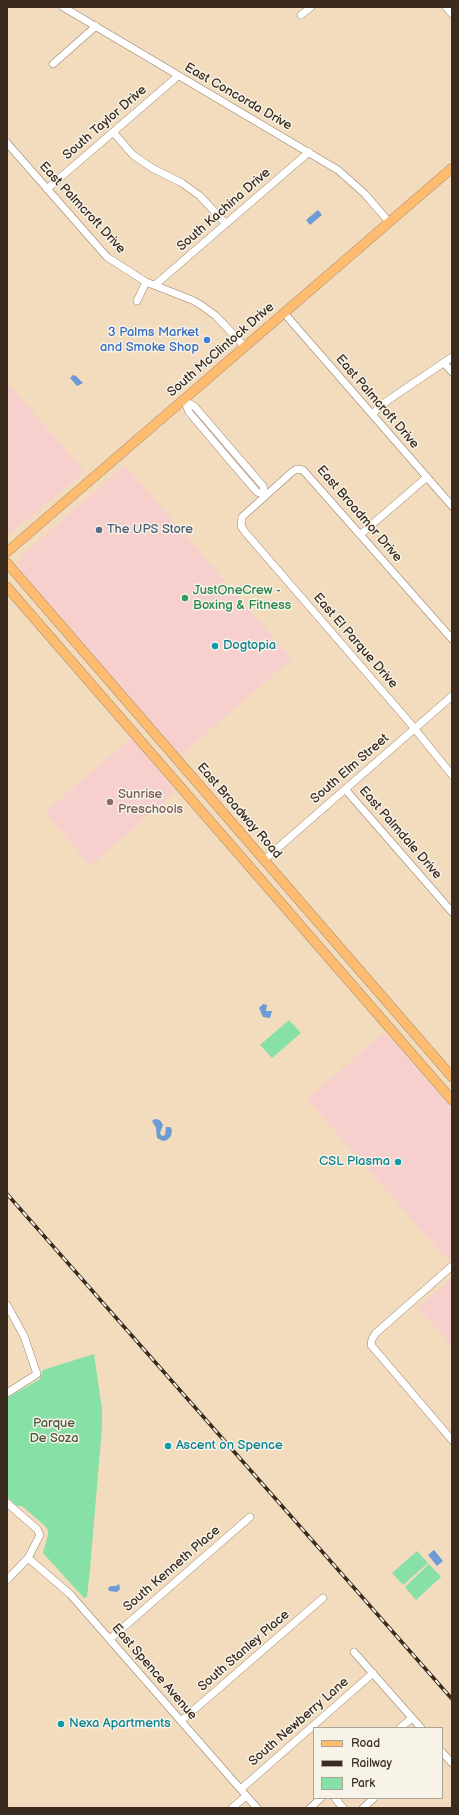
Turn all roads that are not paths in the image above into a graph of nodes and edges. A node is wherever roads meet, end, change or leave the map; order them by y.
1 (63, 7) edge
2 (311, 7) edge
3 (446, 7) edge
4 (452, 14) edge
5 (301, 15) dead end
6 (96, 26) junction
7 (53, 64) dead end
8 (178, 76) junction
9 (113, 132) junction
10 (7, 143) edge
11 (309, 152) junction
12 (452, 168) edge
13 (47, 189) junction
14 (389, 222) junction
15 (226, 224) junction
16 (146, 282) junction
17 (155, 285) junction
18 (137, 301) dead end
19 (284, 313) junction
20 (245, 347) junction
21 (452, 357) edge
22 (444, 363) junction
23 (452, 372) edge
24 (184, 400) junction
25 (372, 414) junction
26 (427, 477) junction
27 (265, 495) junction
28 (452, 506) edge
29 (240, 522) joint
30 (361, 534) junction
31 (7, 552) edge
32 (7, 563) edge
33 (7, 587) edge
34 (452, 639) edge
35 (452, 696) edge
36 (136, 712) junction
37 (124, 722) junction
38 (415, 728) junction
39 (452, 775) edge
40 (345, 789) junction
41 (264, 860) junction
42 (252, 870) junction
43 (452, 912) edge
44 (404, 1022) junction
45 (392, 1031) junction
46 (452, 1077) edge
47 (452, 1100) edge
48 (452, 1266) edge
49 (7, 1305) edge
50 (7, 1393) edge
51 (452, 1440) edge
52 (7, 1503) edge
53 (250, 1516) dead end
54 (28, 1558) junction
55 (7, 1580) edge
56 (323, 1598) dead end
57 (110, 1640) junction
58 (354, 1652) dead end
59 (372, 1674) junction
60 (412, 1718) junction
61 (181, 1721) junction
62 (401, 1727) edge
63 (420, 1727) edge
64 (443, 1753) edge
65 (452, 1763) edge
66 (241, 1790) junction
67 (246, 1796) junction
68 (320, 1799) edge
69 (336, 1799) edge
70 (373, 1799) edge
71 (232, 1808) edge
72 (257, 1808) edge
73 (310, 1808) edge
74 (343, 1808) edge
75 (363, 1808) edge

1 - 6 street, East Concorda Drive
2 - 5 street
3 - 4 street
6 - 7 street
6 - 8 street, East Concorda Drive
8 - 9 street, South Taylor Drive
8 - 11 street, East Concorda Drive
9 - 13 street, South Taylor Drive
9 - 15 street
10 - 13 street, East Palmcroft Drive
11 - 14 street, East Concorda Drive
11 - 15 street, South Kachina Drive
12 - 14 main road, South McClintock Drive
13 - 16 street, East Palmcroft Drive
14 - 19 main road, South McClintock Drive
15 - 17 street, South Kachina Drive
16 - 17 street, East Palmcroft Drive
16 - 18 street
17 - 20 street, East Palmcroft Drive
19 - 20 main road, South McClintock Drive
19 - 25 street, East Palmcroft Drive
20 - 24 main road, South McClintock Drive
21 - 22 street
22 - 23 street
22 - 25 street
24 - 27 street
24 - 31 main road, South McClintock Drive
25 - 26 street, East Palmcroft Drive
26 - 28 street, East Palmcroft Drive
26 - 30 street
27 - 29 street, East Broadmor Drive
27 - 30 street, East Broadmor Drive
29 - 38 street, East El Parque Drive
30 - 34 street, East Broadmor Drive
32 - 36 main road, East Broadway Road
33 - 37 main road
35 - 38 street, South Elm Street
36 - 37 main road
36 - 41 main road, East Broadway Road
37 - 42 main road
38 - 39 street, East El Parque Drive
38 - 40 street, South Elm Street
40 - 41 street, South Elm Street
40 - 43 street, East Palmdale Drive
41 - 42 main road
41 - 44 main road, East Broadway Road
42 - 45 main road
44 - 45 main road
44 - 46 main road, East Broadway Road
45 - 47 main road
48 - 51 street
49 - 50 street
52 - 54 street
53 - 57 street, South Kenneth Place
54 - 55 street
54 - 57 street, East Spence Avenue
56 - 61 street, South Stanley Place
57 - 61 street, East Spence Avenue
58 - 59 street
59 - 60 street
59 - 66 street, South Newberry Lane
60 - 62 street
60 - 63 street
61 - 66 street, East Spence Avenue
64 - 65 street
66 - 67 street, East Spence Avenue
67 - 71 street
67 - 72 street, East Spence Avenue
68 - 73 street
69 - 74 street
70 - 75 street

